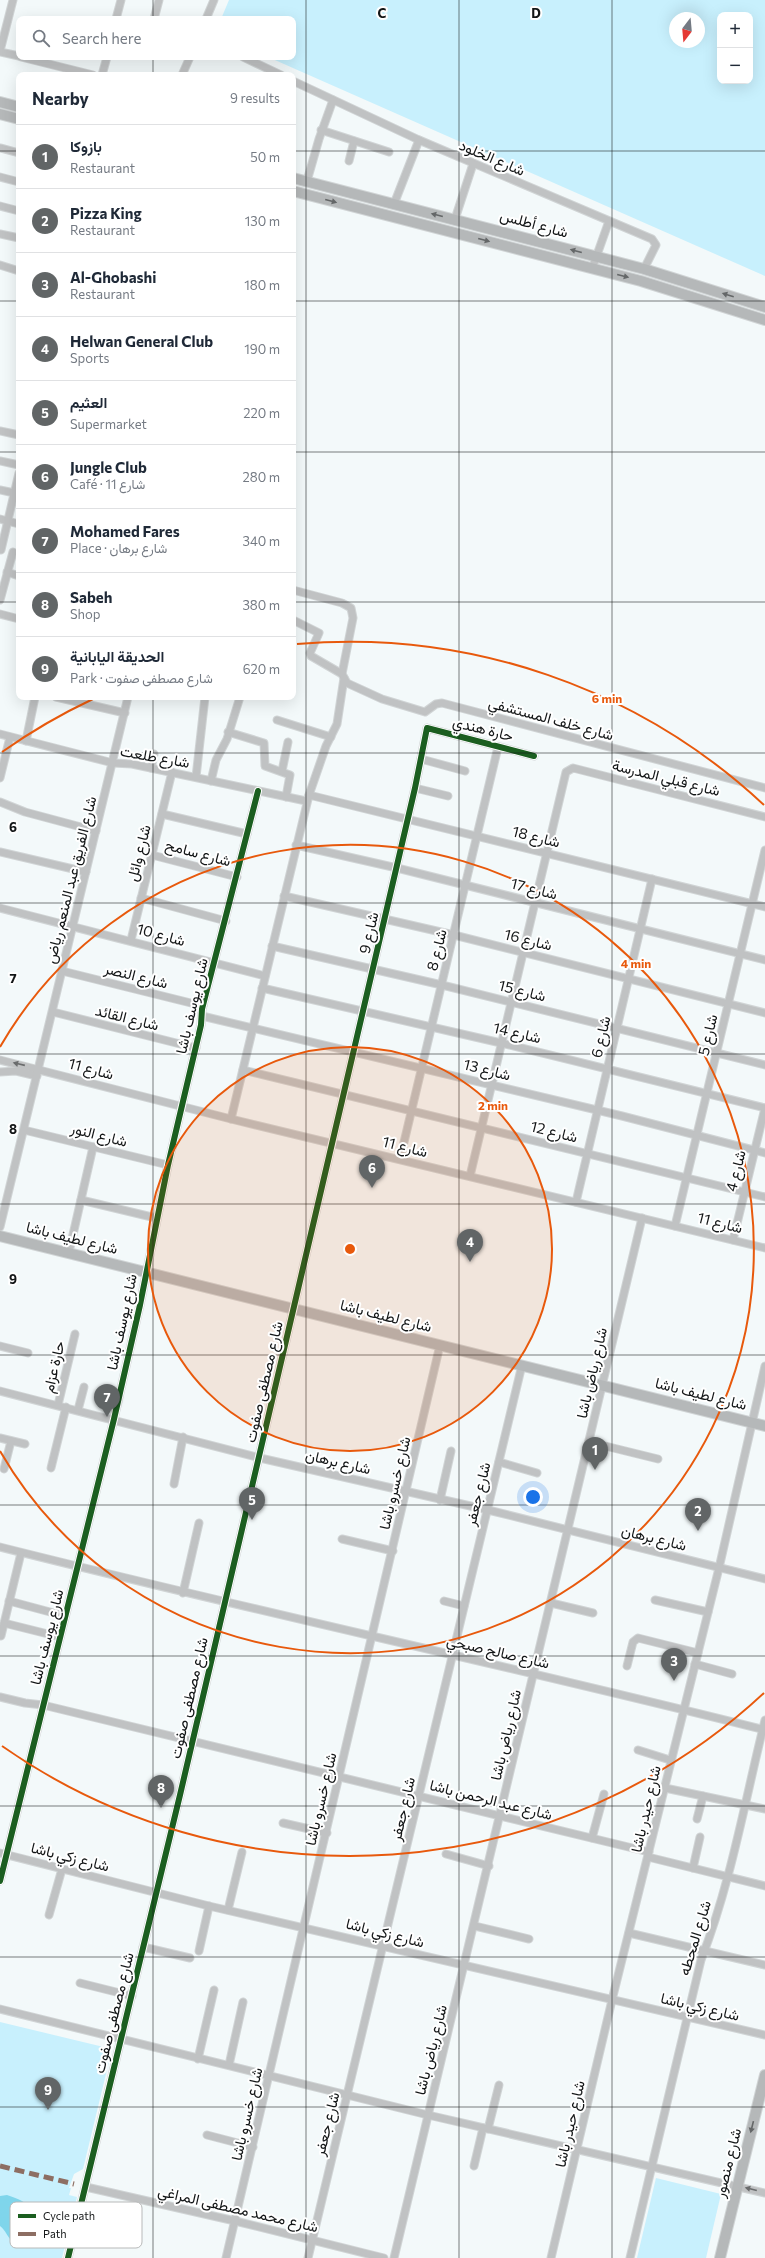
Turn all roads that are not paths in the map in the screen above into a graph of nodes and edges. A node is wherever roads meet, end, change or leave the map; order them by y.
1 (13, 0) edge
2 (121, 0) edge
3 (159, 0) edge
4 (214, 0) edge
5 (117, 16) edge
6 (155, 16) edge
7 (207, 16) edge
8 (0, 51) edge
9 (16, 56) edge
10 (32, 60) edge
11 (106, 60) edge
12 (189, 60) edge
13 (249, 60) edge
14 (81, 72) edge
15 (103, 72) edge
16 (183, 72) edge
17 (275, 72) edge
18 (296, 84) edge
19 (333, 100) junction
20 (0, 102) edge
21 (16, 106) edge
22 (0, 114) edge
23 (16, 118) edge
24 (321, 130) junction
25 (419, 140) junction
26 (354, 141) junction
27 (1, 148) dead end
28 (16, 152) edge
29 (389, 152) dead end
30 (349, 161) dead end
31 (473, 164) junction
32 (0, 178) edge
33 (296, 179) edge
34 (16, 181) edge
35 (307, 181) junction
36 (296, 192) edge
37 (394, 204) junction
38 (0, 206) edge
39 (16, 210) edge
40 (455, 219) junction
41 (609, 221) junction
42 (0, 234) edge
43 (16, 237) edge
44 (596, 256) junction
45 (0, 265) edge
46 (592, 269) junction
47 (644, 269) junction
48 (16, 270) edge
49 (765, 307) edge
50 (765, 320) edge
51 (0, 430) edge
52 (16, 434) edge
53 (0, 461) edge
54 (16, 464) edge
55 (0, 490) edge
56 (16, 494) edge
57 (16, 497) edge
58 (0, 519) edge
59 (8, 521) junction
60 (16, 523) edge
61 (1, 549) edge
62 (16, 553) edge
63 (7, 572) junction
64 (16, 575) edge
65 (1, 590) edge
66 (296, 591) edge
67 (0, 600) edge
68 (0, 614) edge
69 (16, 618) edge
70 (296, 622) edge
71 (343, 676) junction
72 (34, 700) edge
73 (69, 700) edge
74 (127, 700) edge
75 (205, 700) edge
76 (239, 700) edge
77 (125, 713) junction
78 (277, 720) dead end
79 (427, 728) joint
80 (228, 732) junction
81 (0, 734) edge
82 (10, 737) junction
83 (331, 737) junction
84 (26, 741) junction
85 (288, 742) dead end
86 (498, 747) junction
87 (154, 754) dead end
88 (534, 756) dead end
89 (421, 759) junction
90 (113, 762) junction
91 (151, 768) junction
92 (282, 771) junction
93 (465, 771) dead end
94 (172, 772) junction
95 (0, 774) edge
96 (196, 777) junction
97 (211, 781) junction
98 (416, 788) junction
99 (765, 788) edge
100 (258, 791) junction
101 (448, 796) dead end
102 (286, 797) junction
103 (307, 798) junction
104 (0, 802) edge
105 (162, 814) junction
106 (765, 817) edge
107 (408, 819) junction
108 (96, 831) junction
109 (247, 834) junction
110 (476, 836) junction
111 (296, 845) junction
112 (765, 850) edge
113 (0, 852) edge
114 (546, 853) junction
115 (152, 855) junction
116 (764, 863) edge
117 (397, 868) junction
118 (86, 872) junction
119 (237, 877) junction
120 (652, 879) junction
121 (466, 885) junction
122 (284, 896) junction
123 (141, 898) junction
124 (534, 902) junction
125 (752, 904) junction
126 (765, 907) edge
127 (0, 908) edge
128 (385, 920) junction
129 (226, 921) junction
130 (73, 926) junction
131 (640, 929) junction
132 (454, 935) junction
133 (131, 940) junction
134 (272, 946) junction
135 (522, 952) junction
136 (740, 954) junction
137 (765, 960) edge
138 (214, 963) junction
139 (373, 970) junction
140 (62, 971) junction
141 (265, 976) junction
142 (628, 978) junction
143 (442, 985) junction
144 (262, 988) junction
145 (511, 1002) junction
146 (728, 1003) junction
147 (203, 1006) junction
148 (52, 1012) junction
149 (364, 1012) junction
150 (765, 1013) edge
151 (202, 1016) junction
152 (432, 1027) junction
153 (616, 1028) junction
154 (252, 1029) junction
155 (501, 1042) junction
156 (196, 1048) junction
157 (717, 1053) junction
158 (354, 1054) junction
159 (0, 1060) edge
160 (765, 1065) edge
161 (422, 1068) junction
162 (607, 1069) junction
163 (243, 1070) junction
164 (0, 1072) edge
165 (38, 1072) junction
166 (491, 1085) junction
167 (707, 1093) junction
168 (344, 1094) junction
169 (182, 1106) junction
170 (765, 1108) edge
171 (597, 1110) junction
172 (412, 1111) junction
173 (231, 1119) junction
174 (481, 1128) junction
175 (24, 1130) junction
176 (697, 1135) junction
177 (333, 1143) junction
178 (93, 1147) junction
179 (755, 1150) junction
180 (765, 1152) edge
181 (587, 1153) junction
182 (400, 1159) junction
183 (168, 1165) junction
184 (470, 1176) junction
185 (687, 1178) junction
186 (744, 1192) junction
187 (765, 1197) edge
188 (81, 1200) junction
189 (576, 1202) junction
190 (156, 1218) junction
191 (642, 1218) junction
192 (676, 1226) junction
193 (0, 1227) edge
194 (0, 1236) edge
195 (733, 1240) junction
196 (765, 1248) edge
197 (69, 1252) junction
198 (146, 1272) junction
199 (294, 1309) junction
200 (75, 1334) dead end
201 (440, 1345) junction
202 (0, 1346) edge
203 (28, 1353) dead end
204 (522, 1365) junction
205 (765, 1366) edge
206 (603, 1385) junction
207 (84, 1387) dead end
208 (0, 1391) edge
209 (58, 1405) junction
210 (66, 1407) junction
211 (78, 1410) junction
212 (114, 1419) junction
213 (751, 1423) junction
214 (765, 1426) edge
215 (183, 1437) junction
216 (0, 1438) edge
217 (11, 1441) junction
218 (589, 1442) junction
219 (25, 1444) dead end
220 (451, 1451) dead end
221 (260, 1458) junction
222 (658, 1459) dead end
223 (499, 1462) junction
224 (51, 1468) dead end
225 (4, 1469) dead end
226 (537, 1473) dead end
227 (174, 1484) dead end
228 (406, 1491) junction
229 (440, 1500) junction
230 (488, 1510) junction
231 (199, 1523) dead end
232 (568, 1531) junction
233 (342, 1539) dead end
234 (0, 1547) edge
235 (392, 1552) junction
236 (21, 1553) junction
237 (78, 1567) junction
238 (719, 1568) junction
239 (765, 1579) edge
240 (183, 1593) junction
241 (655, 1600) dead end
242 (9, 1601) junction
243 (444, 1601) dead end
244 (225, 1602) junction
245 (551, 1603) junction
246 (464, 1606) junction
247 (708, 1612) junction
248 (593, 1614) dead end
249 (65, 1616) junction
250 (4, 1623) junction
251 (1, 1636) edge
252 (372, 1636) junction
253 (60, 1637) junction
254 (698, 1653) junction
255 (452, 1654) junction
256 (695, 1664) junction
257 (627, 1666) dead end
258 (534, 1674) junction
259 (732, 1674) dead end
260 (0, 1697) edge
261 (43, 1705) junction
262 (683, 1710) junction
263 (765, 1720) edge
264 (764, 1730) edge
265 (193, 1741) junction
266 (638, 1750) dead end
267 (670, 1760) junction
268 (339, 1776) junction
269 (666, 1788) junction
270 (604, 1794) dead end
271 (419, 1796) junction
272 (703, 1796) junction
273 (744, 1805) junction
274 (765, 1810) edge
275 (501, 1816) junction
276 (697, 1819) dead end
277 (283, 1823) dead end
278 (327, 1833) junction
279 (700, 1837) dead end
280 (592, 1838) junction
281 (242, 1852) dead end
282 (3, 1854) edge
283 (446, 1854) dead end
284 (648, 1855) junction
285 (489, 1866) junction
286 (62, 1868) junction
287 (694, 1868) junction
288 (727, 1877) junction
289 (0, 1882) edge
290 (765, 1886) edge
291 (156, 1892) junction
292 (209, 1906) junction
293 (228, 1910) junction
294 (49, 1915) dead end
295 (475, 1926) junction
296 (303, 1927) junction
297 (629, 1933) junction
298 (529, 1940) dead end
299 (384, 1946) junction
300 (143, 1947) junction
301 (200, 1951) dead end
302 (705, 1951) junction
303 (190, 1958) dead end
304 (765, 1965) edge
305 (465, 1967) junction
306 (80, 1984) dead end
307 (214, 1990) dead end
308 (132, 1996) junction
309 (612, 2000) junction
310 (243, 2002) dead end
311 (0, 2009) edge
312 (687, 2018) junction
313 (765, 2035) edge
314 (121, 2037) junction
315 (198, 2059) junction
316 (229, 2065) junction
317 (270, 2075) junction
318 (765, 2075) edge
319 (499, 2085) dead end
320 (348, 2094) junction
321 (761, 2108) edge
322 (428, 2115) junction
323 (486, 2129) junction
324 (207, 2135) dead end
325 (253, 2147) junction
326 (577, 2149) junction
327 (474, 2166) dead end
328 (652, 2166) junction
329 (737, 2186) junction
330 (86, 2187) junction
331 (765, 2193) edge
332 (82, 2202) edge
333 (235, 2221) junction
334 (312, 2240) junction
335 (71, 2248) edge
336 (68, 2258) edge
337 (226, 2258) edge
338 (308, 2258) edge
339 (384, 2258) edge
340 (394, 2258) edge
341 (551, 2258) edge
342 (630, 2258) edge
343 (720, 2258) edge

1 - 8 street
2 - 5 street
3 - 6 street
4 - 7 street
8 - 9 street
10 - 14 street
11 - 15 street
12 - 16 street
13 - 17 street
18 - 19 street, شارع الخلود
19 - 24 street
19 - 25 street, شارع الخلود
20 - 21 street
22 - 23 street
24 - 26 street
24 - 35 street
25 - 31 street, شارع الخلود
25 - 37 street
26 - 29 street
26 - 30 street
27 - 28 street
31 - 40 street
31 - 41 street, شارع الخلود
32 - 34 street
33 - 35 street, شارع أطلس
35 - 37 street, شارع أطلس
36 -> 46 street, شارع أطلس
40 -> 37 street, شارع أطلس
38 - 39 street
44 -> 40 street, شارع أطلس
41 - 44 street
41 - 47 street, شارع الخلود
42 - 43 street
44 - 46 street
44 - 47 street, شارع أطلس
45 - 48 street
46 -> 50 street, شارع أطلس
49 -> 47 street, شارع أطلس
51 - 52 street
53 - 54 street
55 - 56 street
57 - 59 street
58 - 59 street
59 - 60 street
59 - 61 street
61 - 62 street
62 - 63 street
63 - 64 street
63 - 65 street
65 - 67 street
66 - 71 street
68 - 69 street
70 - 71 street, شارع خلف المستشفي
71 - 83 street
71 - 99 street, شارع خلف المستشفي
72 - 84 street
73 - 77 street
74 - 77 street, شارع الفريق عبد المنعم رياض
75 - 96 street
76 - 80 street
77 - 90 street, شارع الفريق عبد المنعم رياض
78 - 83 street
79 - 86 street, حارة هندي
79 - 89 street, شارع 9
80 - 92 street
80 - 97 street
81 - 82 street, شارع طلعت
82 - 84 street, شارع طلعت
82 - 95 street
83 - 103 street
84 - 90 street, شارع طلعت
85 - 92 street
86 - 88 street, حارة هندي
86 - 110 street, شارع 8
87 - 91 street
89 - 93 street
89 - 98 street, شارع 9
90 - 91 street, شارع طلعت
90 - 108 street, شارع الفريق عبد المنعم رياض
91 - 94 street, شارع طلعت
92 - 102 street
94 - 96 street, شارع طلعت
94 - 105 street, شارع وائل
96 - 97 street, شارع طلعت
97 - 100 street, شارع طلعت
98 - 101 street
98 - 107 street, شارع 9
100 - 102 street, شارع طلعت
100 - 109 street, شارع يوسف باشا
102 - 103 street, شارع طلعت
103 - 107 street, شارع 18
103 - 111 street
104 - 108 street
105 - 109 street
105 - 115 street, شارع وائل
106 - 114 street, شارع قبلي المدرسة
107 - 110 street, شارع 18
107 - 117 street, شارع 9
108 - 118 street, شارع الفريق عبد المنعم رياض
109 - 119 street, شارع يوسف باشا
110 - 114 street, شارع 18
110 - 121 street, شارع 8
111 - 117 street, شارع 17
111 - 122 street
112 - 116 street, شارع 5
113 - 118 street
114 - 120 street, شارع 18
114 - 124 street
115 - 119 street, شارع سامح
115 - 123 street, شارع وائل
116 - 125 street, شارع 5
117 - 121 street, شارع 17
117 - 128 street, شارع 9
118 - 130 street, شارع الفريق عبد المنعم رياض
119 - 129 street, شارع يوسف باشا
120 - 125 street, شارع 18
120 - 131 street, شارع 6
121 - 124 street, شارع 17
121 - 132 street, شارع 8
122 - 128 street, شارع 16
122 - 134 street
123 - 129 street
123 - 133 street, شارع وائل
124 - 131 street, شارع 17
124 - 135 street
125 - 126 street, شارع 18
125 - 136 street, شارع 5
127 - 130 street, شارع 10
128 - 132 street, شارع 16
128 - 139 street, شارع 9
129 - 138 street, شارع يوسف باشا
130 - 133 street, شارع 10
130 - 140 street, شارع الفريق عبد المنعم رياض
131 - 136 street, شارع 17
131 - 142 street, شارع 6
132 - 135 street, شارع 16
132 - 143 street, شارع 8
133 - 138 street, شارع 10
134 - 139 street, شارع 15
134 - 141 street
135 - 142 street, شارع 16
135 - 145 street
136 - 137 street, شارع 17
136 - 146 street, شارع 5
138 - 141 street, شارع 10
138 - 147 street, شارع يوسف باشا
139 - 143 street, شارع 15
139 - 149 street, شارع 9
140 - 147 street, شارع النصر
140 - 148 street, شارع الفريق عبد المنعم رياض
141 - 144 street
142 - 146 street, شارع 16
142 - 153 street, شارع 6
143 - 145 street, شارع 15
143 - 152 street, شارع 8
144 - 149 street, شارع 14
144 - 154 street
145 - 153 street, شارع 15
145 - 155 street
146 - 150 street, شارع 16
146 - 157 street, شارع 5
147 - 151 street, شارع يوسف باشا
148 - 156 street, شارع القائد
148 - 165 street, شارع الفريق عبد المنعم رياض
149 - 152 street, شارع 14
149 - 158 street, شارع 9
151 - 154 street, شارع 13
151 - 156 street, شارع يوسف باشا
152 - 155 street, شارع 14
152 - 161 street, شارع 8
153 - 157 street, شارع 15
153 - 162 street, شارع 6
154 - 158 street, شارع 13
154 - 163 street
155 - 162 street, شارع 14
155 - 166 street
156 - 169 street, شارع يوسف باشا
157 - 160 street, شارع 15
157 - 167 street, شارع 5
158 - 161 street, شارع 13
158 - 168 street, شارع 9
165 -> 159 street
161 - 166 street, شارع 13
161 - 172 street, شارع 8
162 - 167 street, شارع 14
162 - 171 street, شارع 6
163 - 168 street, شارع 12
163 - 173 street
164 - 165 street
165 - 169 street, شارع 11
165 - 175 street, شارع الفريق عبد المنعم رياض
166 - 171 street, شارع 13
166 - 174 street
167 - 170 street, شارع 14
167 - 176 street, شارع 5
168 - 172 street, شارع 12
168 - 177 street, شارع 9
169 - 173 street, شارع 11
169 - 183 street, شارع يوسف باشا
170 - 179 street, شارع 4
171 - 176 street, شارع 13
171 - 181 street, شارع 6
172 - 174 street, شارع 12
172 - 182 street, شارع 8
173 - 177 street, شارع 11
174 - 181 street, شارع 12
174 - 184 street
175 - 178 street, شارع النور
175 - 193 street, شارع الفريق عبد المنعم رياض
176 - 179 street, شارع 13
176 - 185 street, شارع 5
177 - 182 street, شارع 11
177 - 199 street, شارع مصطفى صفوت
178 - 183 street, شارع النور
178 - 188 street
179 - 180 street, شارع 13
179 - 186 street, شارع 4
181 - 185 street, شارع 12
181 - 189 street, شارع 6
182 - 184 street, شارع 11
183 - 190 street, شارع يوسف باشا
184 - 189 street, شارع 11
185 - 186 street, شارع 12
185 - 192 street, شارع 5
186 - 187 street, شارع 12
186 - 195 street, شارع 4
188 - 190 street
188 - 197 street
189 - 191 street, شارع 11
190 - 198 street, شارع يوسف باشا
191 - 192 street, شارع 11
191 - 206 street, شارع رياض باشا
192 - 195 street, شارع 11
194 - 197 street, شارع لطيف باشا
195 - 196 street, شارع 11
197 - 198 street, شارع لطيف باشا
198 - 199 street, شارع لطيف باشا
198 - 212 street, شارع يوسف باشا
199 - 201 street, شارع لطيف باشا
199 - 221 street, شارع مصطفى صفوت
200 - 209 street, حارة عزام
201 - 204 street, شارع لطيف باشا
201 - 228 street, شارع خسرو باشا
202 - 203 street
204 - 206 street, شارع لطيف باشا
204 - 223 street, شارع جعفر
205 - 213 street, شارع حيدر باشا
206 - 213 street, شارع لطيف باشا
206 - 218 street, شارع رياض باشا
207 - 211 street
208 - 209 street, شارع برهان
209 - 210 street, شارع برهان
210 - 211 street, شارع برهان
210 - 224 street
211 - 212 street, شارع برهان
212 - 215 street, شارع برهان
212 - 237 street, شارع يوسف باشا
213 - 214 street, شارع لطيف باشا
213 - 238 street, شارع حيدر باشا
215 - 221 street, شارع برهان
215 - 227 street
216 - 217 street
217 - 219 street
217 - 225 street
218 - 222 street
218 - 232 street, شارع رياض باشا
220 - 229 street
221 - 228 street, شارع برهان
221 - 244 street, شارع مصطفى صفوت
223 - 226 street
223 - 230 street, شارع جعفر
228 - 229 street, شارع برهان
228 - 235 street, شارع خسرو باشا
229 - 230 street, شارع برهان
230 - 232 street, شارع برهان
230 - 246 street, شارع جعفر
231 - 240 street
232 - 238 street, شارع برهان
232 - 245 street, شارع رياض باشا
233 - 235 street
234 - 236 street, شارع صالح صبحي
235 - 252 street, شارع خسرو باشا
236 - 237 street, شارع صالح صبحي
236 - 242 street
237 - 240 street, شارع صالح صبحي
237 - 249 street, شارع يوسف باشا
238 - 239 street, شارع برهان
238 - 247 street, شارع حيدر باشا
240 - 244 street, شارع صالح صبحي
241 - 247 street
242 - 249 street
242 - 250 street
243 - 246 street
244 - 252 street, شارع صالح صبحي
244 - 265 street, شارع مصطفى صفوت
245 - 248 street
245 - 258 street, شارع رياض باشا
246 - 255 street, شارع جعفر
247 - 254 street, شارع حيدر باشا
249 - 253 street, شارع يوسف باشا
250 - 251 street
250 - 253 street
252 - 255 street, شارع صالح صبحي
252 - 268 street, شارع خسرو باشا
253 - 261 street, شارع يوسف باشا
254 - 256 street, شارع حيدر باشا
254 - 257 street
255 - 258 street, شارع صالح صبحي
255 - 271 street, شارع جعفر
256 - 259 street
256 - 262 street, شارع حيدر باشا
258 - 262 street, شارع صالح صبحي
258 - 275 street, شارع رياض باشا
260 - 261 street, شارع عبد الرحمن باشا
261 - 265 street, شارع عبد الرحمن باشا
261 - 282 street, شارع يوسف باشا
262 - 264 street, شارع صالح صبحي
262 - 267 street, شارع حيدر باشا
263 - 264 street, شارع المحطه
264 - 273 street, شارع المحطه
265 - 268 street, شارع عبد الرحمن باشا
265 - 291 street, شارع مصطفى صفوت
266 - 267 street
267 - 269 street, شارع حيدر باشا
268 - 271 street, شارع عبد الرحمن باشا
268 - 278 street, شارع خسرو باشا
269 - 272 street
269 - 284 street, شارع حيدر باشا
270 - 280 street
271 - 275 street, شارع عبد الرحمن باشا
271 - 299 street, شارع جعفر
272 - 273 street
272 - 276 street
273 - 274 street
273 - 288 street, شارع المحطه
275 - 280 street, شارع عبد الرحمن باشا
275 - 285 street, شارع رياض باشا
277 - 278 street
278 - 296 street, شارع خسرو باشا
279 - 287 street
280 - 284 street, شارع عبد الرحمن باشا
281 - 293 street
282 - 286 street, شارع زكي باشا
282 - 289 street, شارع يوسف باشا
283 - 285 street
284 - 287 street, شارع عبد الرحمن باشا
284 - 297 street, شارع حيدر باشا
285 - 295 street, شارع رياض باشا
286 - 291 street, شارع زكي باشا
286 - 294 street
287 - 288 street, شارع عبد الرحمن باشا
288 - 290 street, شارع عبد الرحمن باشا
288 - 302 street, شارع المحطه
291 - 292 street, شارع زكي باشا
291 - 300 street, شارع مصطفى صفوت
292 - 293 street, شارع زكي باشا
292 - 301 street
293 - 296 street, شارع زكي باشا
295 - 298 street
295 - 305 street, شارع رياض باشا
296 - 299 street, شارع زكي باشا
296 - 317 street, شارع خسرو باشا
297 - 302 street
297 - 309 street, شارع حيدر باشا
299 - 305 street, شارع زكي باشا
299 - 320 street, شارع جعفر
300 - 303 street
300 - 308 street, شارع مصطفى صفوت
302 - 304 street
302 - 312 street, شارع المحطه
305 - 309 street, شارع زكي باشا
305 - 322 street, شارع رياض باشا
306 - 308 street
307 - 315 street
308 - 314 street, شارع مصطفى صفوت
309 - 312 street, شارع زكي باشا
309 - 326 street, شارع حيدر باشا
310 - 316 street
311 - 314 street
312 - 313 street, شارع زكي باشا
312 - 328 street, شارع المحطه
314 - 315 street
314 - 330 street, شارع مصطفى صفوت
315 - 316 street
316 - 317 street
317 - 320 street
317 - 325 street, شارع خسرو باشا
318 - 321 street, شارع منصور
319 - 323 street
320 - 322 street
320 - 334 street, شارع جعفر
321 -> 329 street, شارع منصور
322 - 323 street
322 - 340 street, شارع رياض باشا
323 - 326 street
323 - 327 street
324 - 325 street
325 - 333 street, شارع خسرو باشا
326 - 328 street
326 - 341 street, شارع حيدر باشا
328 - 329 street
328 - 342 street, شارع المحطه
331 -> 329 street
329 - 343 street, شارع منصور
330 - 332 street, شارع مصطفى صفوت
330 - 333 street, شارع محمد مصطفى المراغي
333 - 334 street, شارع محمد مصطفى المراغي
333 - 337 street, شارع خسرو باشا
334 - 338 street, شارع جعفر
334 - 339 street, شارع محمد مصطفى المراغي
335 - 336 street, شارع مصطفى صفوت

